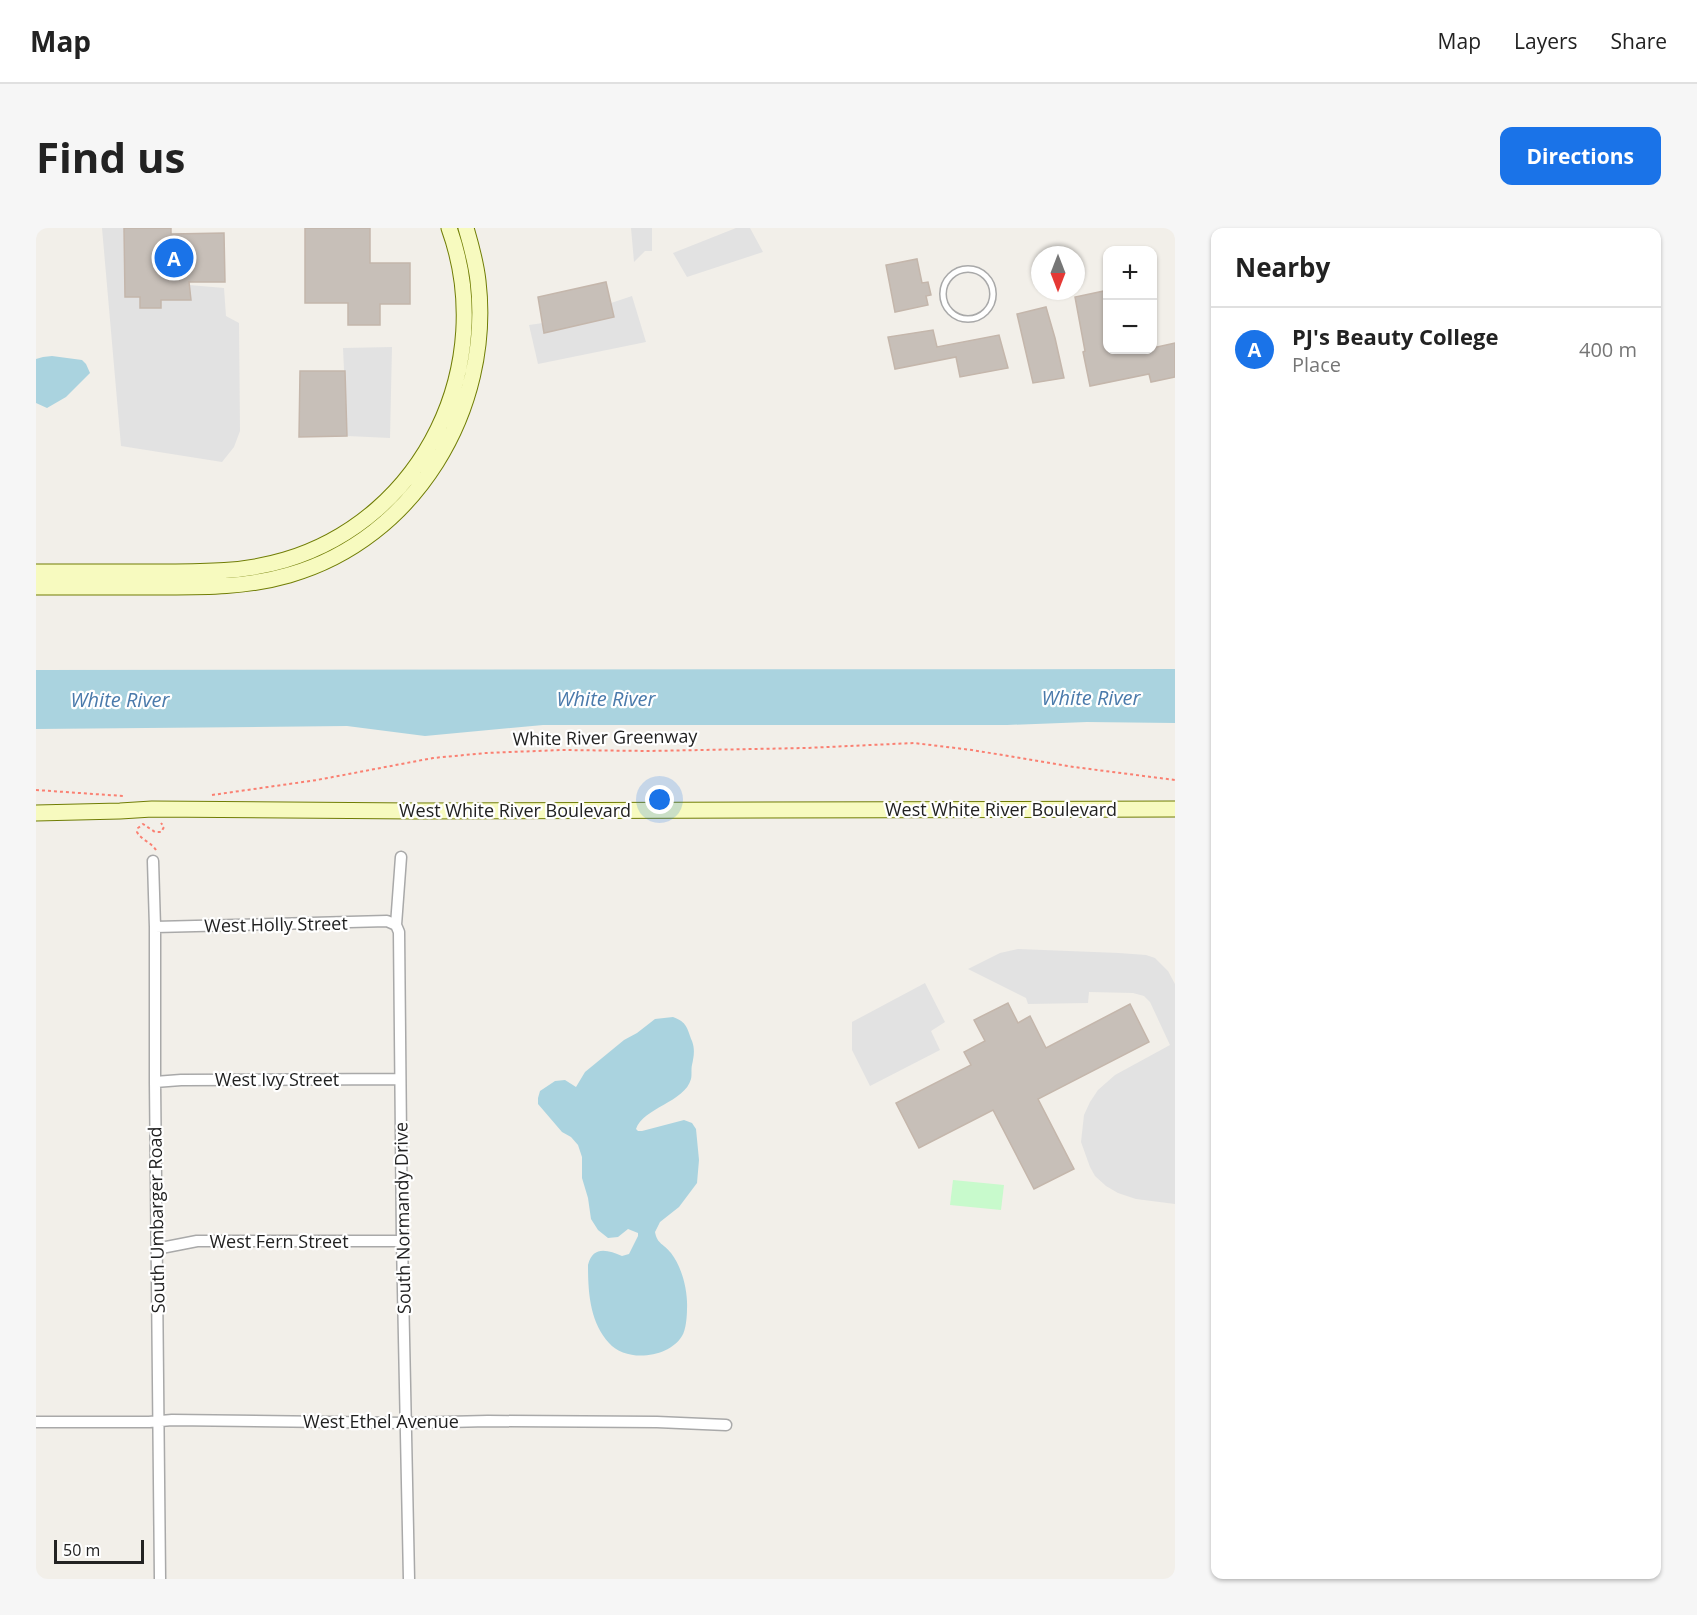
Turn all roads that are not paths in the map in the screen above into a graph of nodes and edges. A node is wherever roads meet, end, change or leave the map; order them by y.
1 (449, 228) edge
2 (466, 228) edge
3 (993, 298) joint
4 (36, 572) edge
5 (36, 587) edge
6 (1175, 809) edge
7 (36, 813) edge
8 (400, 857) dead end
9 (153, 861) road end
10 (396, 925) junction
11 (155, 927) junction
12 (400, 1079) junction
13 (155, 1082) junction
14 (402, 1241) junction
15 (156, 1249) junction
16 (158, 1421) junction
17 (36, 1422) edge
18 (405, 1423) junction
19 (726, 1425) dead end
20 (160, 1579) edge
21 (409, 1579) edge

1 - 4 main road
2 - 5 main road
3 - 3 lane
6 - 7 main road, West White River Boulevard
8 - 10 street, South Normandy Drive
9 - 11 street, South Umbarger Road
10 - 11 street, West Holly Street
10 - 12 street, South Normandy Drive
11 - 13 street, South Umbarger Road
12 - 13 street, West Ivy Street
12 - 14 street, South Normandy Drive
13 - 15 street, South Umbarger Road
14 - 15 street, West Fern Street
14 - 18 street, South Normandy Drive
15 - 16 street, South Umbarger Road
16 - 17 street, West Ethel Avenue
16 - 18 street, West Ethel Avenue
16 - 20 street, South Umbarger Road
18 - 19 street, West Ethel Avenue
18 - 21 street, South Normandy Drive

